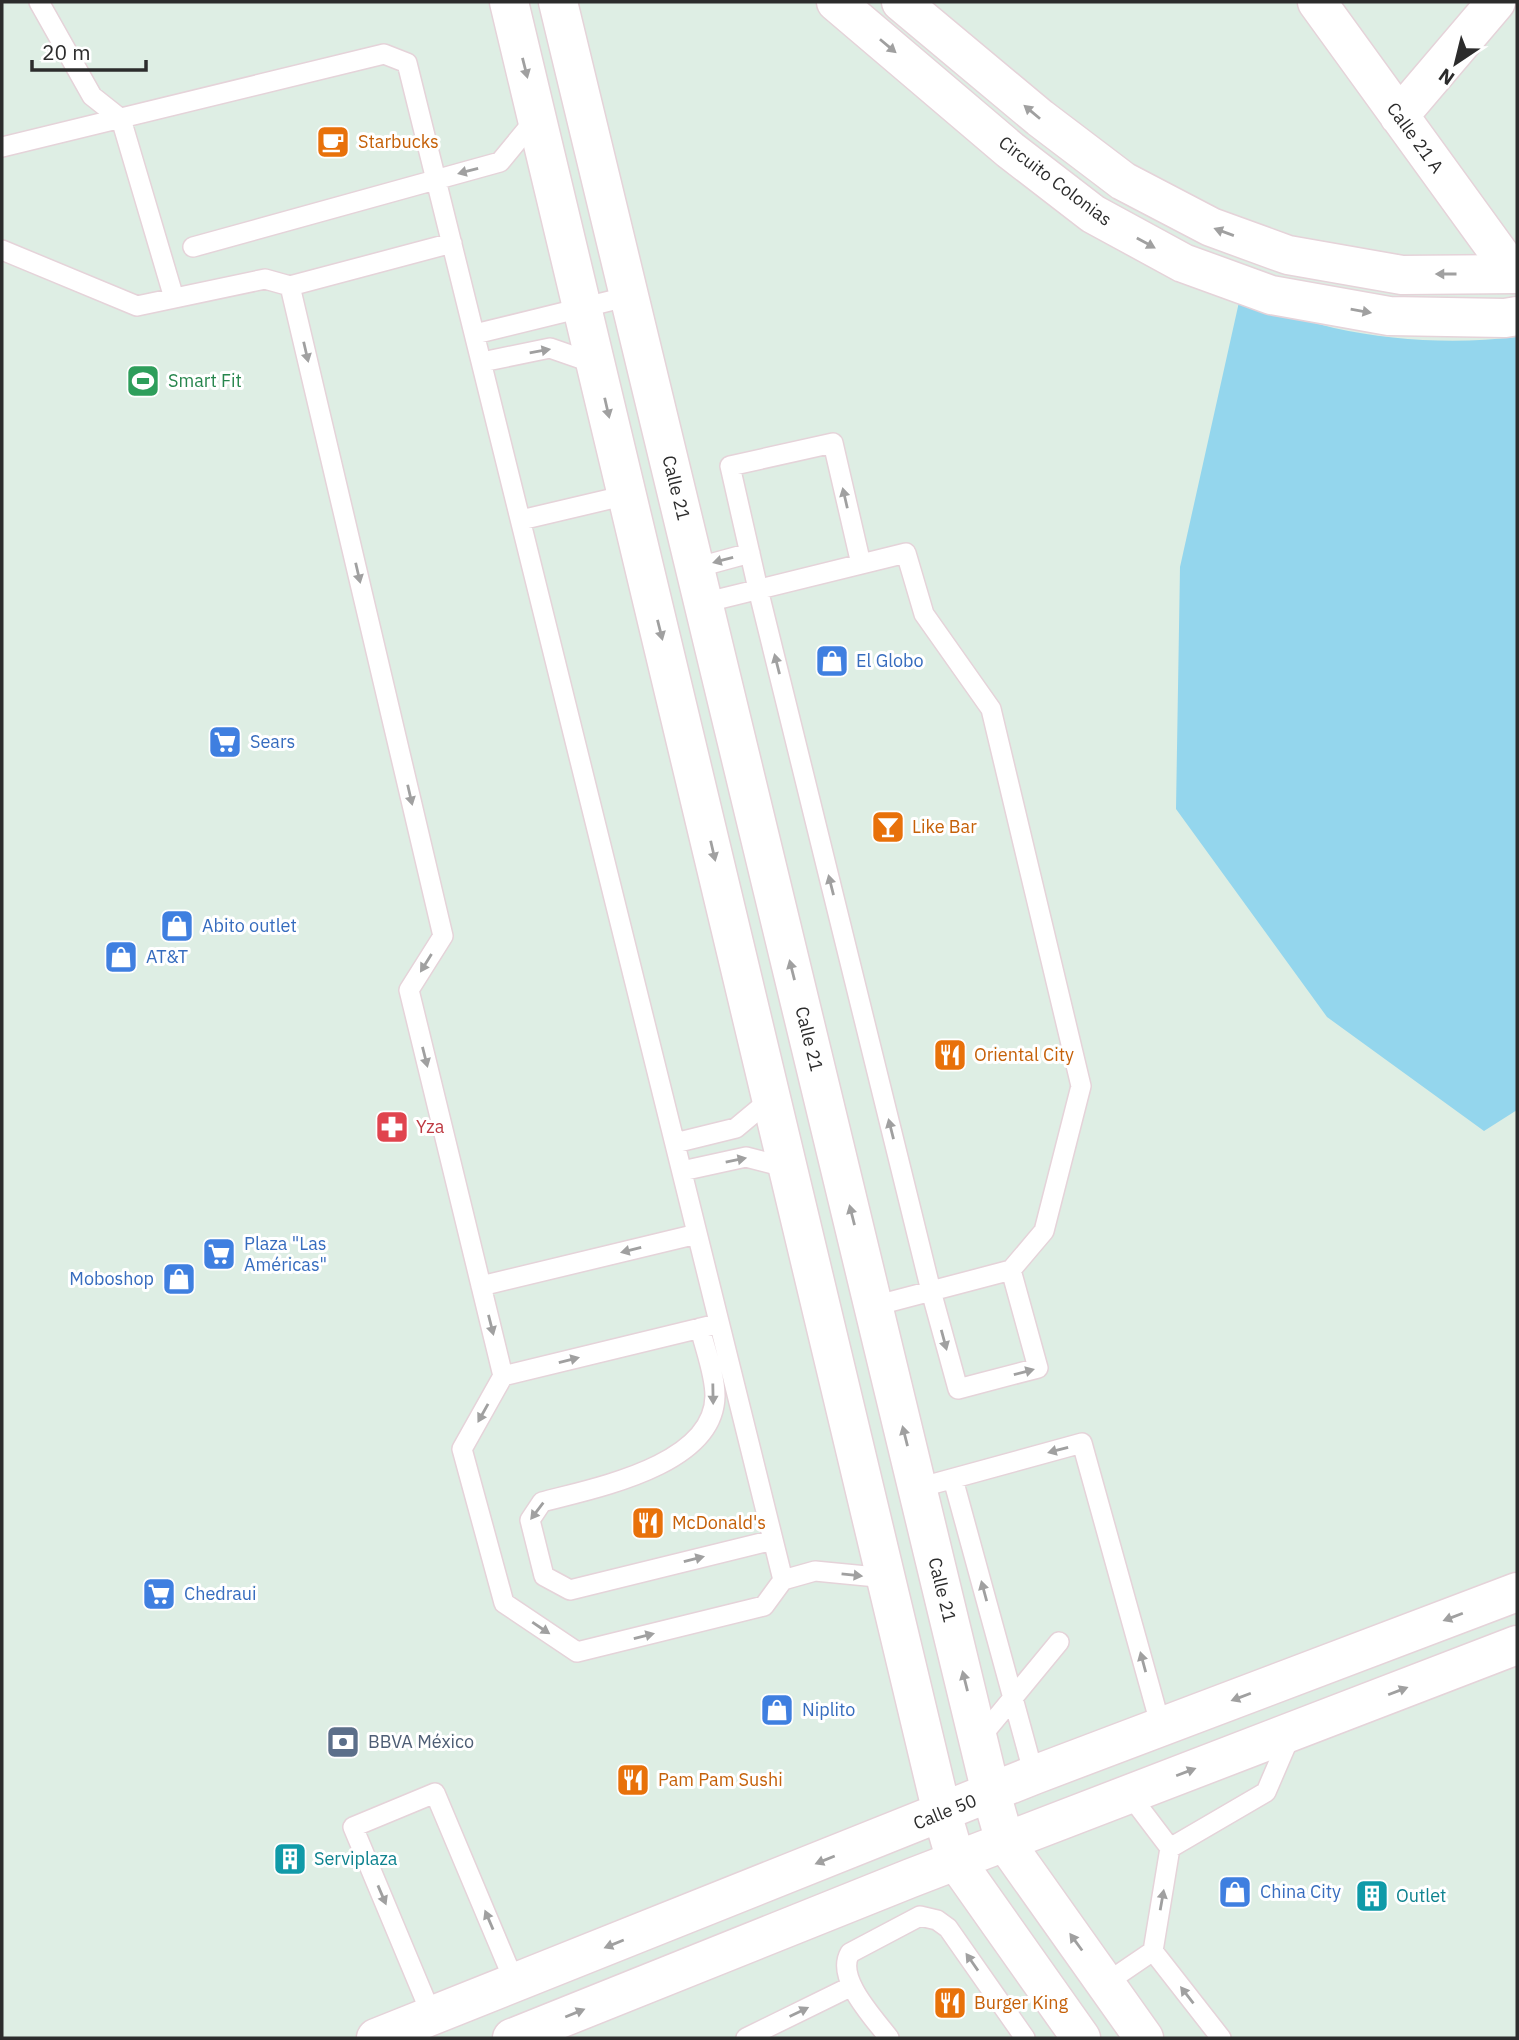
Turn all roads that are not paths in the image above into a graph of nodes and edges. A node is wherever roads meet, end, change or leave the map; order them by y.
1 (39, 2) edge
2 (509, 2) edge
3 (558, 2) edge
4 (836, 2) edge
5 (901, 2) edge
6 (1317, 2) edge
7 (1496, 2) edge
8 (1399, 116) junction
9 (537, 117) junction
10 (121, 119) junction
11 (2, 147) edge
12 (436, 180) junction
13 (452, 243) junction
14 (193, 247) dead end
15 (2, 250) edge
16 (1516, 274) edge
17 (290, 286) junction
18 (629, 296) junction
19 (174, 298) junction
20 (583, 308) junction
21 (1517, 316) edge
22 (475, 334) junction
23 (482, 362) junction
24 (596, 365) junction
25 (627, 495) junction
26 (521, 520) junction
27 (750, 553) junction
28 (861, 564) junction
29 (699, 585) junction
30 (758, 589) junction
31 (739, 750) junction
32 (691, 761) junction
33 (772, 1098) junction
34 (675, 1143) junction
35 (789, 1168) junction
36 (682, 1171) junction
37 (697, 1234) junction
38 (1012, 1270) junction
39 (481, 1286) junction
40 (931, 1291) junction
41 (874, 1306) junction
42 (710, 1325) junction
43 (503, 1376) junction
44 (935, 1483) junction
45 (773, 1540) junction
46 (887, 1578) junction
47 (783, 1580) junction
48 (1517, 1592) edge
49 (1059, 1642) dead end
50 (1517, 1645) edge
51 (1013, 1698) junction
52 (1161, 1727) junction
53 (1293, 1731) junction
54 (979, 1739) junction
55 (1034, 1775) junction
56 (991, 1793) junction
57 (1129, 1794) junction
58 (942, 1813) junction
59 (1005, 1842) junction
60 (1170, 1848) junction
61 (956, 1861) junction
62 (1153, 1951) junction
63 (515, 1983) junction
64 (1105, 1983) junction
65 (852, 1986) junction
66 (432, 2016) junction
67 (376, 2038) edge
68 (512, 2038) edge
69 (746, 2038) edge
70 (889, 2038) edge
71 (1025, 2038) edge
72 (1081, 2038) edge
73 (1144, 2038) edge
74 (1221, 2038) edge

1 - 10 lane
2 -> 9 street
3 - 18 street, Calle 21
4 -> 21 street, Circuito Colonias
16 -> 5 street
6 - 8 street, Calle 21 A
7 - 8 street
8 - 16 street, Calle 21 A
9 -> 12 lane
9 - 20 street
10 - 11 lane
10 - 12 lane
10 - 19 lane
12 - 13 lane
12 - 14 lane
13 - 17 lane
13 - 22 lane
15 - 19 lane
17 - 19 lane
17 -> 39 lane
18 - 20 lane
18 - 29 street, Calle 21
20 - 22 lane
20 - 24 street
22 - 23 lane
23 -> 24 lane
23 - 26 lane
24 -> 25 street
25 - 26 lane
25 -> 32 street
26 - 34 lane
28 -> 27 lane
27 -> 29 lane
27 - 30 lane
28 - 30 lane
28 - 38 lane
29 - 30 lane
29 - 31 street, Calle 21
40 -> 30 lane
31 - 32 street
41 -> 31 street, Calle 21
32 -> 33 street
33 - 34 lane
33 - 35 street
34 - 36 lane
36 -> 35 lane
35 - 46 street
36 - 37 lane
37 -> 39 lane
37 - 42 lane
38 - 40 lane
40 -> 38 lane
39 -> 43 lane
40 - 41 lane
44 -> 41 street, Calle 21
43 -> 42 lane
42 - 45 lane
42 -> 45 lane
43 -> 47 lane
51 -> 44 lane
52 -> 44 lane
54 -> 44 street, Calle 21
45 - 47 lane
47 -> 46 lane
46 - 58 street
48 -> 52 street, Calle 50
49 - 51 lane
53 -> 50 street
51 - 54 lane
51 - 55 lane
52 - 55 street, Calle 50
57 -> 53 street
53 - 60 lane
54 - 56 street, Calle 21
55 - 56 street, Calle 50
56 - 58 street, Calle 50
56 - 59 street, Calle 21
57 - 59 street
57 - 60 lane
58 - 61 street
58 -> 63 street, Calle 50
59 - 61 street
64 -> 59 street, Calle 21
62 -> 60 lane
68 -> 61 street
61 - 72 street
62 - 64 lane
74 -> 62 lane
63 - 66 street, Calle 50
63 -> 66 lane
64 - 73 street, Calle 21
69 -> 65 lane
65 - 70 lane
71 -> 65 lane
66 - 67 street, Calle 50

